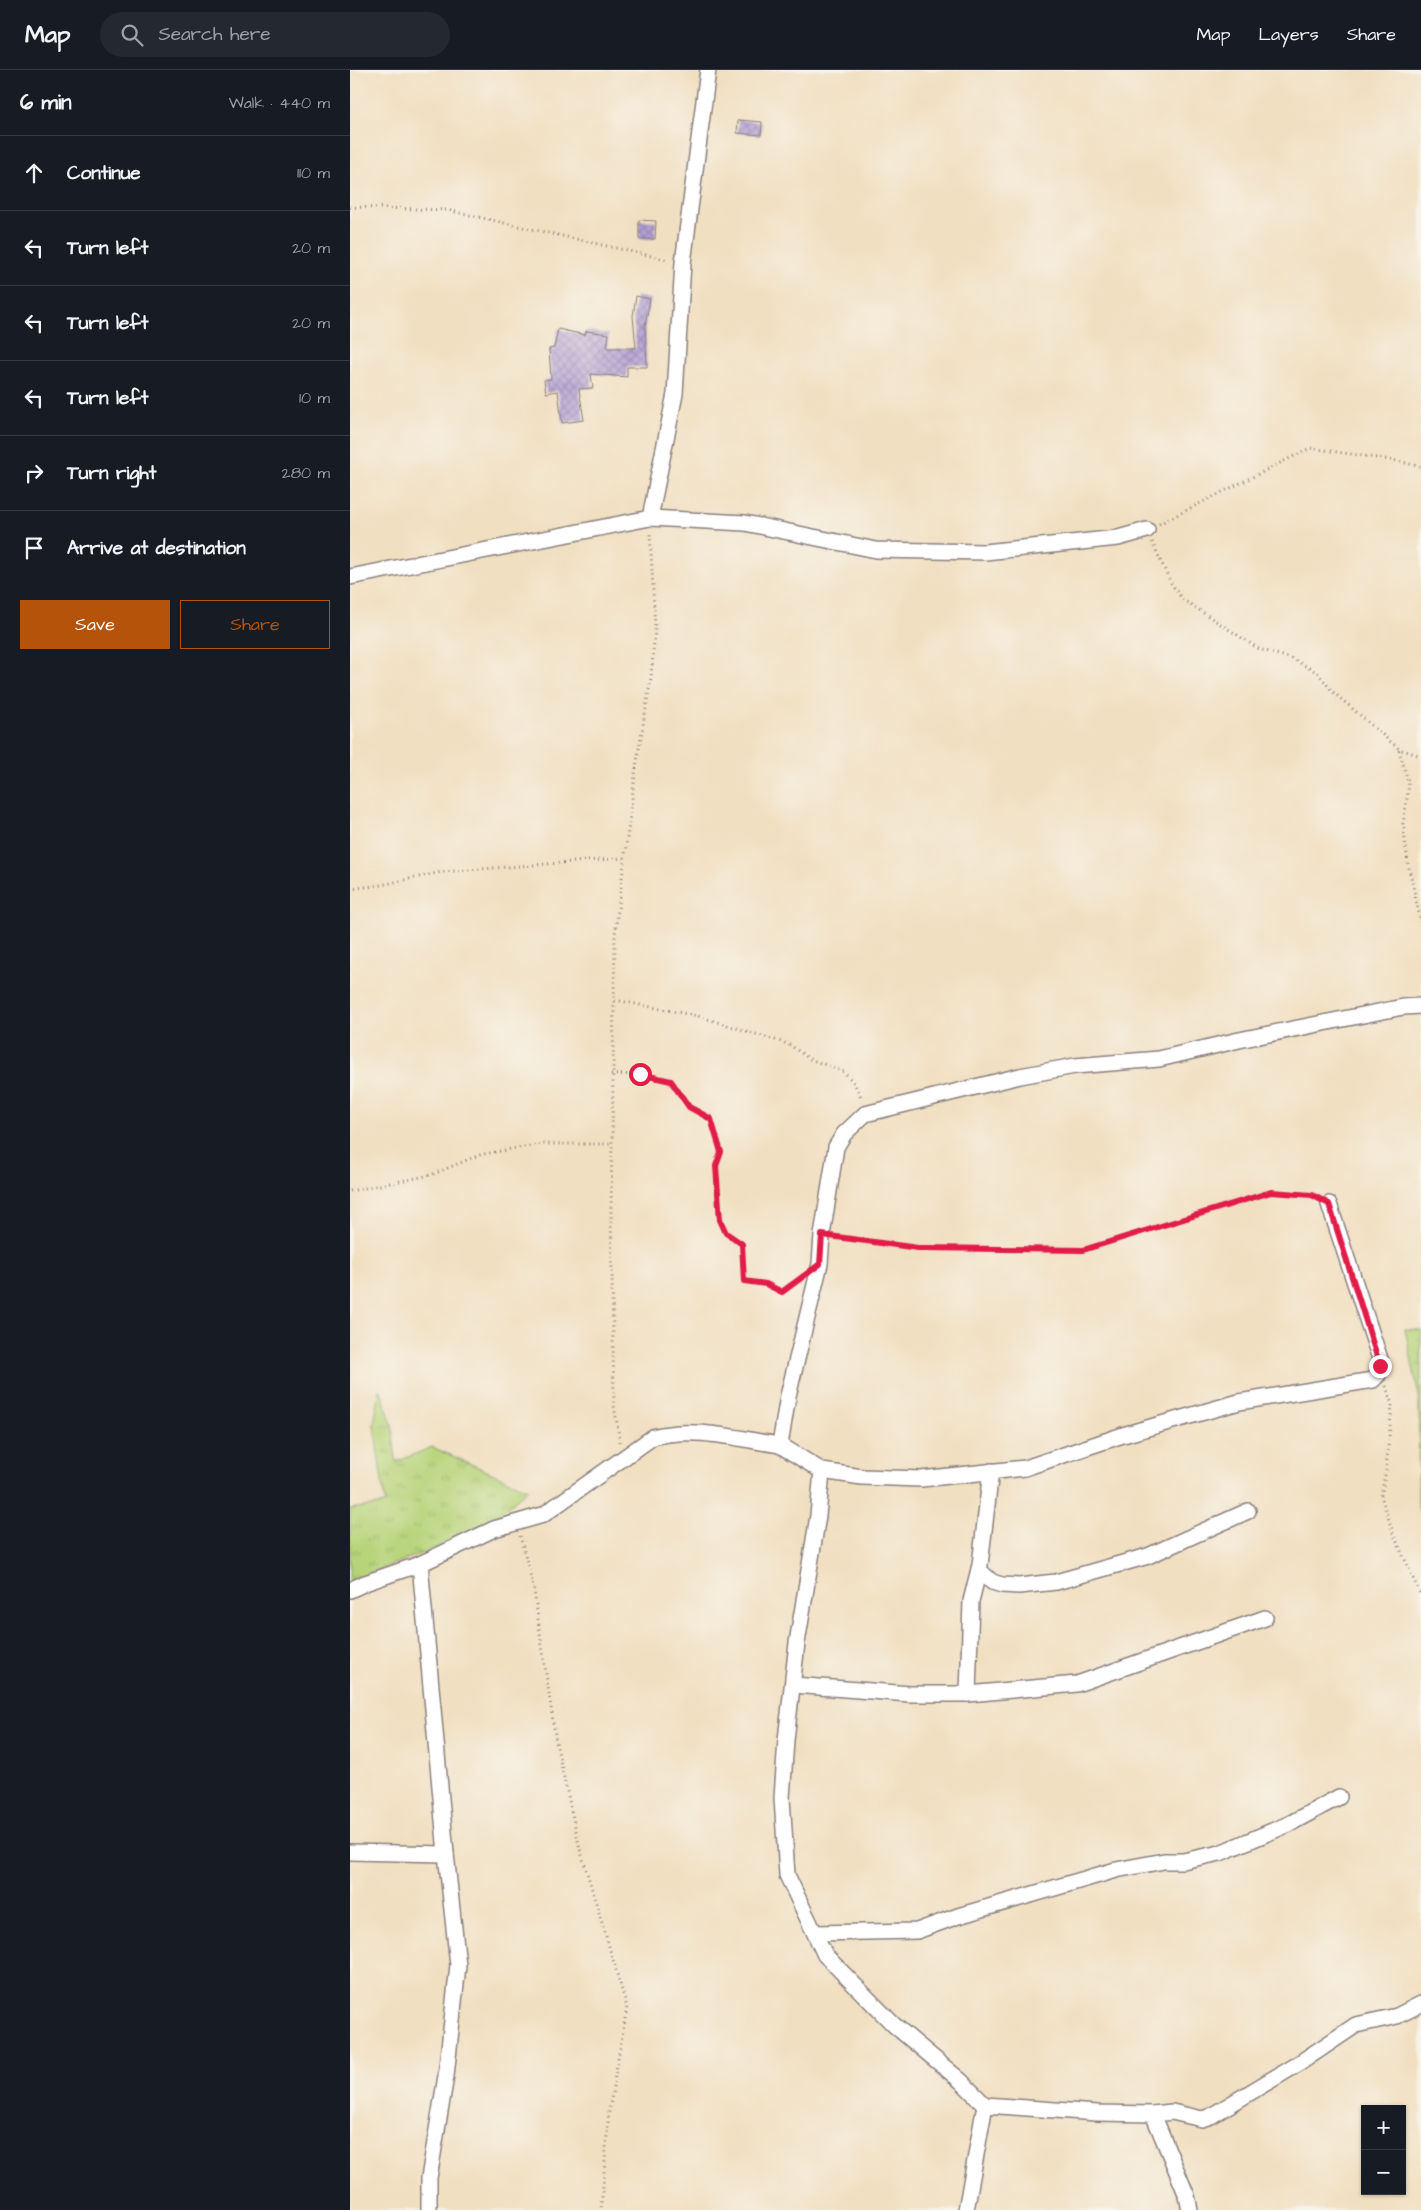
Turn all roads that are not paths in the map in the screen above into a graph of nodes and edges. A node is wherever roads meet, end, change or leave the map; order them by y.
1 (708, 70) edge
2 (650, 518) junction
3 (1147, 530) road end
4 (350, 577) edge
5 (1421, 1006) edge
6 (1329, 1204) road end
7 (780, 1445) junction
8 (822, 1471) junction
9 (991, 1471) junction
10 (1248, 1511) dead end
11 (420, 1564) junction
12 (979, 1570) junction
13 (350, 1590) edge
14 (1265, 1618) dead end
15 (793, 1685) junction
16 (968, 1694) junction
17 (1339, 1797) dead end
18 (350, 1852) edge
19 (446, 1854) junction
20 (814, 1933) junction
21 (1421, 2004) edge
22 (985, 2105) junction
23 (1153, 2114) junction
24 (429, 2210) edge
25 (966, 2210) edge
26 (1190, 2210) edge

1 - 2 street
2 - 3 street
2 - 4 street
5 - 7 street
6 - 9 street
7 - 8 street
7 - 11 street
8 - 9 street
8 - 15 street
9 - 12 street
10 - 12 street
11 - 13 street
11 - 19 street
12 - 16 street
14 - 16 street
15 - 16 street
15 - 20 street
17 - 20 street
18 - 19 street
19 - 24 street
20 - 22 street
21 - 23 street
22 - 23 street
22 - 25 street
23 - 26 street

